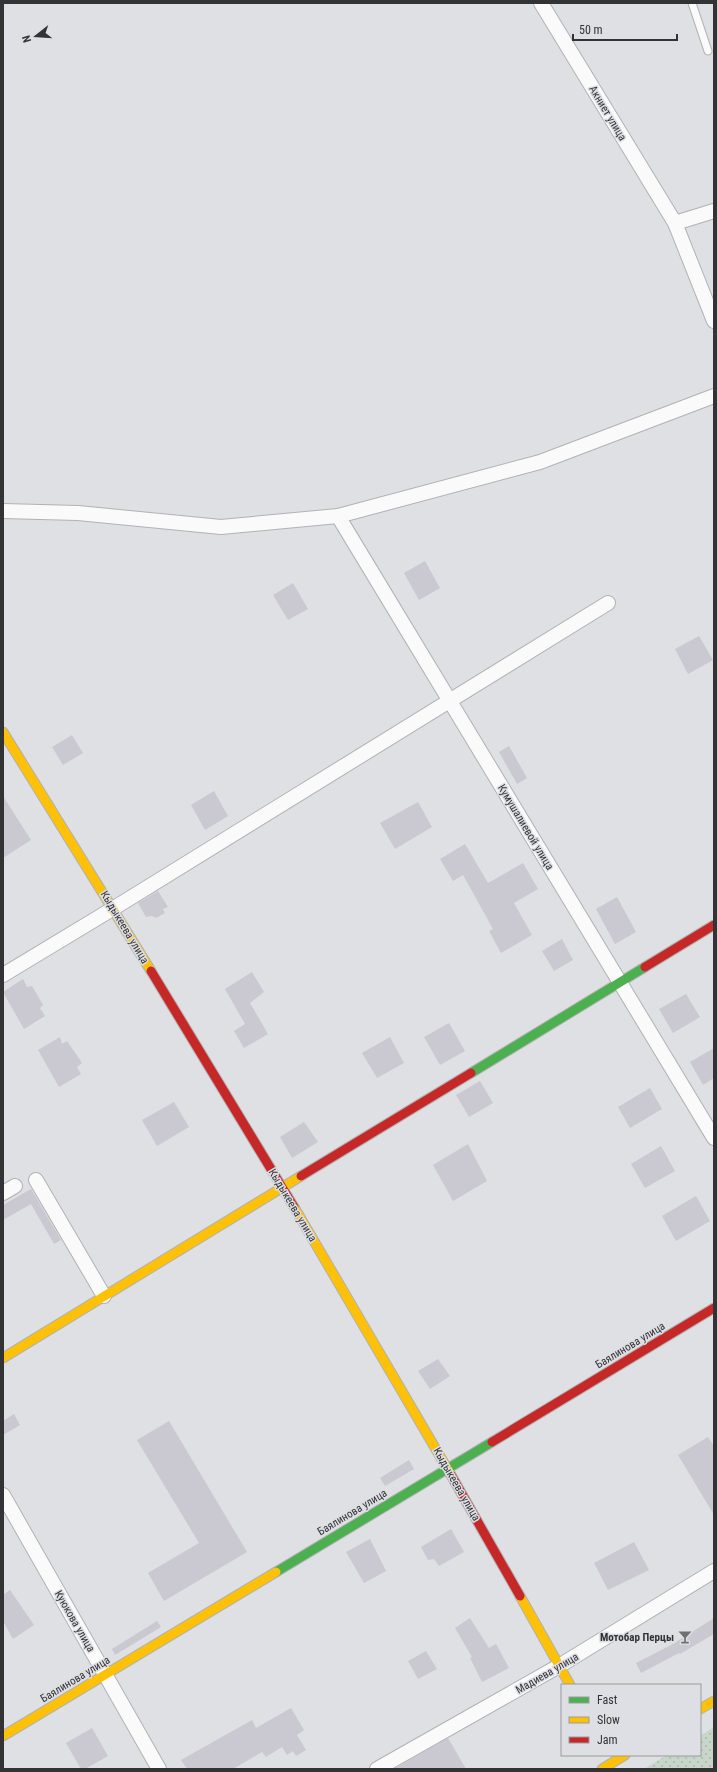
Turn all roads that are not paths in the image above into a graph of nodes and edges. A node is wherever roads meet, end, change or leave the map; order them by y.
1 (541, 3) edge
2 (692, 3) edge
3 (708, 51) dead end
4 (714, 211) edge
5 (675, 223) junction
6 (714, 321) edge
7 (714, 396) edge
8 (3, 511) edge
9 (338, 516) junction
10 (608, 603) dead end
11 (449, 701) junction
12 (3, 732) edge
13 (114, 908) junction
14 (714, 925) edge
15 (3, 975) edge
16 (620, 982) junction
17 (714, 1138) edge
18 (36, 1180) dead end
19 (282, 1187) junction
20 (104, 1296) junction
21 (714, 1308) edge
22 (3, 1358) edge
23 (448, 1468) junction
24 (3, 1495) edge
25 (714, 1571) edge
26 (559, 1666) junction
27 (106, 1674) junction
28 (569, 1684) edge
29 (714, 1701) edge
30 (701, 1708) edge
31 (3, 1736) edge
32 (159, 1769) edge
33 (377, 1769) edge

1 - 5 street, Акниет улица
2 - 3 lane
4 - 5 street
5 - 6 street, Акниет улица
7 - 9 street
8 - 9 street
9 - 11 street, Кумушалиевой улица
10 - 11 street
11 - 13 street
11 - 16 street, Кумушалиевой улица
12 - 13 street, Кыдыкеева улица
13 - 15 street
13 - 19 street, Кыдыкеева улица
14 - 16 street
16 - 17 street, Кумушалиевой улица
16 - 19 street
18 - 20 street
19 - 20 street
19 - 23 street, Кыдыкеева улица
20 - 22 street
21 - 23 street, Баялинова улица
23 - 26 street, Кыдыкеева улица
23 - 27 street, Баялинова улица
24 - 27 street, Куюкова улица
25 - 26 street, Мадиева улица
26 - 28 street, Кыдыкеева улица
26 - 33 street, Мадиева улица
27 - 31 street, Баялинова улица
27 - 32 street, Куюкова улица
29 - 30 street

